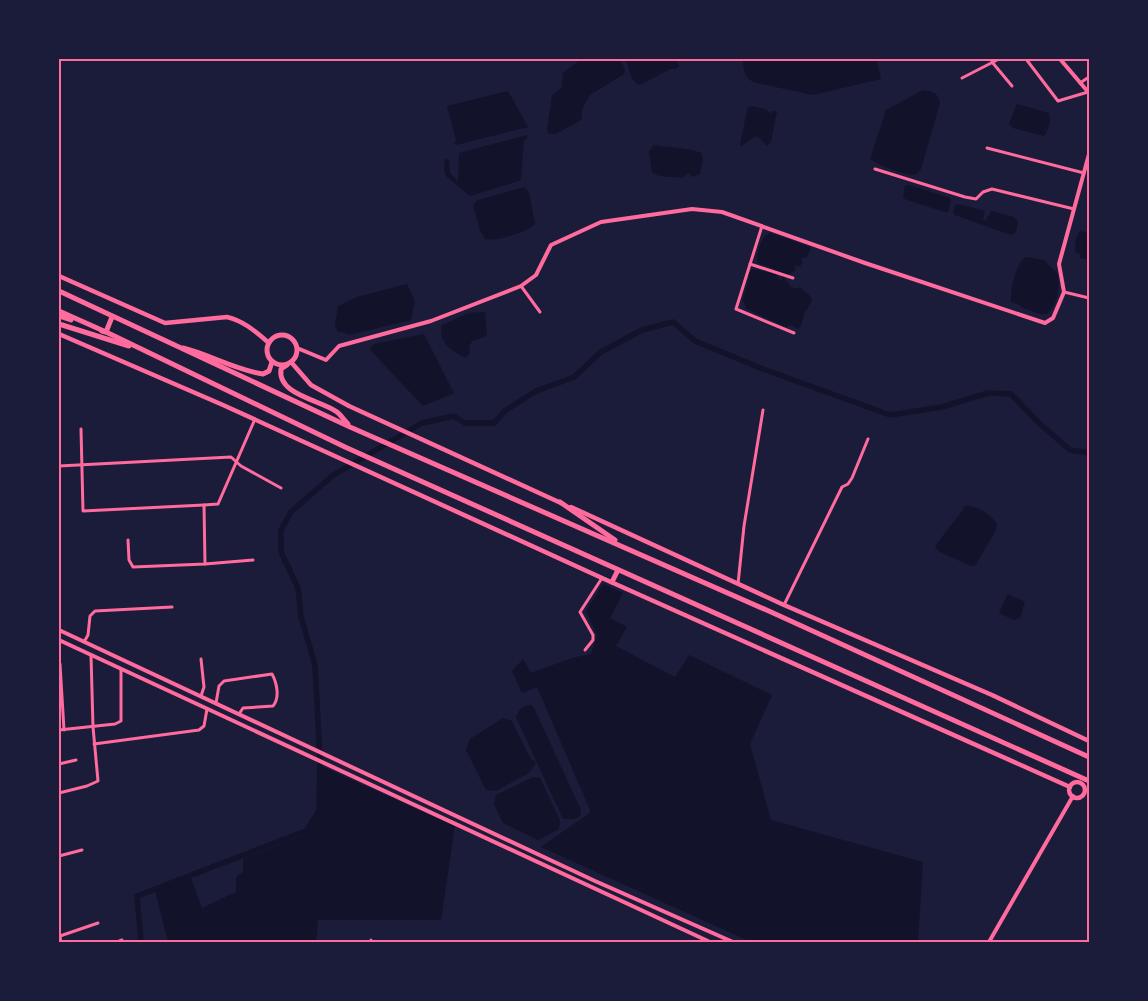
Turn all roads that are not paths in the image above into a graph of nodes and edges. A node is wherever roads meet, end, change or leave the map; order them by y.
1 (999, 59) edge
2 (1026, 59) edge
3 (1060, 59) edge
4 (992, 62) junction
5 (1089, 77) edge
6 (962, 78) dead end
7 (1080, 83) junction
8 (1012, 86) dead end
9 (1089, 93) edge
10 (987, 148) dead end
11 (1089, 154) edge
12 (875, 169) dead end
13 (1084, 173) junction
14 (1074, 209) junction
15 (762, 226) junction
16 (750, 264) junction
17 (59, 276) edge
18 (793, 278) dead end
19 (521, 286) junction
20 (59, 292) edge
21 (1064, 292) junction
22 (1089, 298) edge
23 (59, 311) edge
24 (540, 312) dead end
25 (59, 316) edge
26 (112, 317) junction
27 (59, 324) edge
28 (106, 332) junction
29 (794, 333) dead end
30 (59, 334) edge
31 (269, 342) junction
32 (171, 344) junction
33 (297, 348) junction
34 (146, 351) junction
35 (272, 362) junction
36 (289, 364) junction
37 (763, 410) dead end
38 (255, 419) junction
39 (350, 426) junction
40 (81, 429) dead end
41 (868, 439) dead end
42 (237, 461) junction
43 (82, 465) junction
44 (59, 466) edge
45 (281, 488) dead end
46 (560, 502) junction
47 (204, 506) junction
48 (128, 540) dead end
49 (627, 549) junction
50 (253, 560) dead end
51 (205, 564) junction
52 (618, 570) junction
53 (602, 578) junction
54 (612, 582) junction
55 (738, 584) junction
56 (784, 605) junction
57 (172, 608) dead end
58 (59, 630) edge
59 (59, 640) edge
60 (84, 642) junction
61 (584, 650) dead end
62 (91, 655) junction
63 (201, 658) dead end
64 (60, 664) edge
65 (121, 669) junction
66 (201, 696) junction
67 (216, 703) junction
68 (208, 709) junction
69 (238, 714) junction
70 (93, 727) junction
71 (59, 730) edge
72 (64, 730) junction
73 (1089, 741) edge
74 (94, 744) junction
75 (1089, 757) edge
76 (76, 760) dead end
77 (59, 764) edge
78 (1079, 780) junction
79 (1089, 781) edge
80 (1070, 787) junction
81 (59, 793) edge
82 (1082, 795) junction
83 (1073, 796) junction
84 (1089, 798) edge
85 (82, 850) dead end
86 (59, 856) edge
87 (98, 923) dead end
88 (703, 930) junction
89 (59, 931) edge
90 (60, 936) edge
91 (700, 938) junction
92 (122, 940) dead end
93 (61, 942) edge
94 (117, 942) edge
95 (710, 942) edge
96 (733, 942) edge
97 (989, 942) edge

1 - 4 street
2 - 9 street
3 - 7 street
4 - 6 street
4 - 8 street
5 - 7 street
7 - 9 street
10 - 13 street
11 - 13 street
12 - 14 street
13 - 14 street
14 - 21 street
15 - 16 street
15 - 19 street
15 - 21 street
16 - 18 street
16 - 29 street
17 - 31 main road
19 - 24 street
19 - 33 street
20 - 26 highway
21 - 22 street
23 - 28 highway
25 - 28 highway
26 - 28 highway
26 - 32 highway
27 - 34 highway
28 - 34 highway
30 - 38 main road
31 - 33 highway
31 - 35 highway
32 - 35 highway
32 - 39 highway
33 - 36 highway
34 - 52 highway
35 - 36 highway
36 - 39 highway
36 - 46 main road
37 - 55 street
38 - 42 street
38 - 53 main road
39 - 49 highway
40 - 43 street
41 - 56 street
42 - 43 street
42 - 45 street
42 - 47 street
43 - 44 street
43 - 47 street
46 - 49 highway
46 - 55 main road
47 - 51 street
48 - 51 street
49 - 75 highway
50 - 51 street
52 - 54 highway
52 - 78 highway
53 - 54 main road
53 - 61 street
54 - 80 main road
55 - 56 main road
56 - 73 main road
57 - 60 street
58 - 60 street
59 - 62 street
60 - 66 street
62 - 65 street
62 - 70 street
63 - 66 street
64 - 72 street
65 - 68 street
65 - 70 street
66 - 67 street
67 - 69 street
67 - 69 street
68 - 74 street
68 - 91 street
69 - 88 street
70 - 72 street
70 - 74 street
71 - 72 street
74 - 81 street
76 - 77 street
78 - 79 highway
78 - 80 main road
78 - 82 main road
80 - 83 main road
82 - 83 main road
82 - 84 main road
83 - 97 street
85 - 86 street
87 - 90 street
88 - 91 street
88 - 96 street
89 - 90 street
90 - 93 street
91 - 95 street
92 - 94 street

